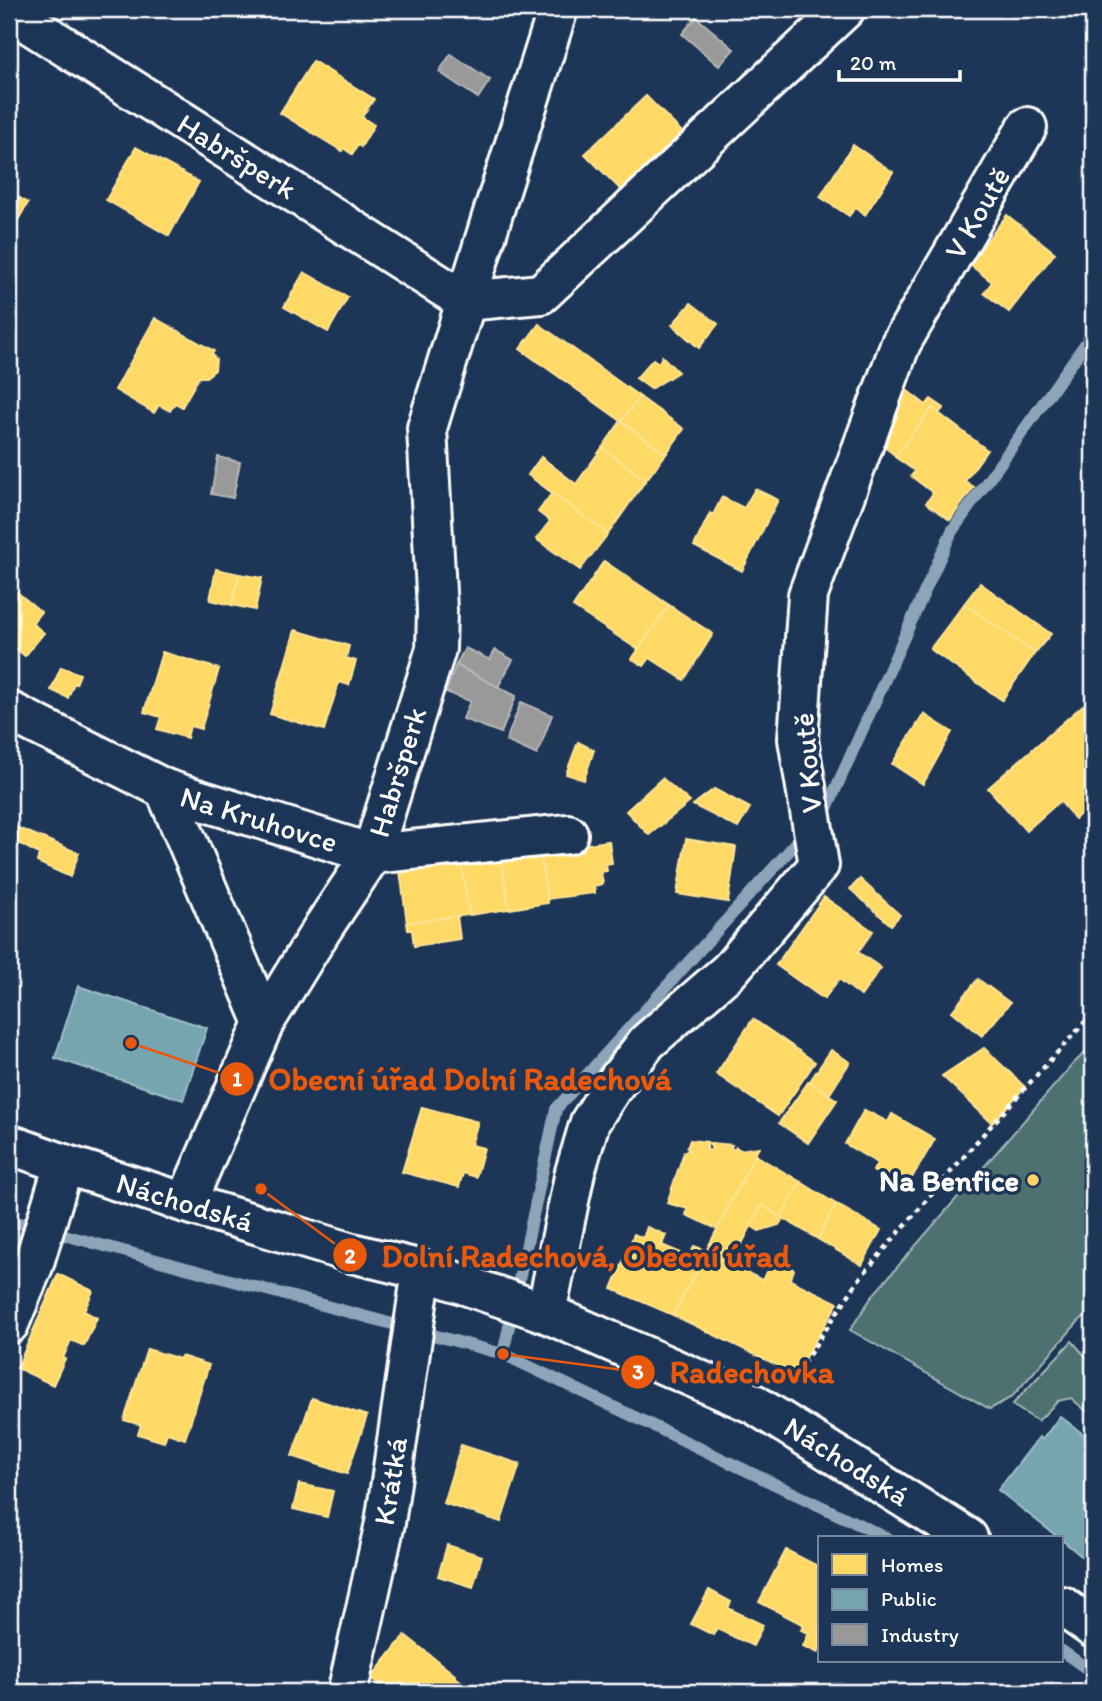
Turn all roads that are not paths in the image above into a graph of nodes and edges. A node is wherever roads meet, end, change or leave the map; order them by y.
1 (558, 9) edge
2 (845, 9) edge
3 (9, 11) edge
4 (1027, 127) dead end
5 (465, 301) junction
6 (9, 711) edge
7 (164, 789) junction
8 (568, 834) dead end
9 (372, 854) junction
10 (264, 1023) junction
11 (9, 1144) edge
12 (64, 1164) junction
13 (186, 1203) junction
14 (422, 1270) junction
15 (546, 1313) junction
16 (9, 1324) edge
17 (965, 1536) edge
18 (1064, 1607) edge
19 (1093, 1628) edge
20 (348, 1689) dead end

1 - 5 street, Habršperk
2 - 5 street
3 - 5 street, Habršperk
4 - 15 street, V Koutě
5 - 9 street, Habršperk
6 - 7 street, Na Kruhovce
7 - 9 street, Na Kruhovce
7 - 10 street
8 - 9 street, Na Kruhovce
9 - 10 street, Habršperk
10 - 13 street, Habršperk
11 - 12 street, Náchodská
12 - 13 street, Náchodská
12 - 16 street
13 - 14 street, Náchodská
14 - 15 street, Náchodská
14 - 20 street, Krátká
15 - 17 street, Náchodská
18 - 19 street

